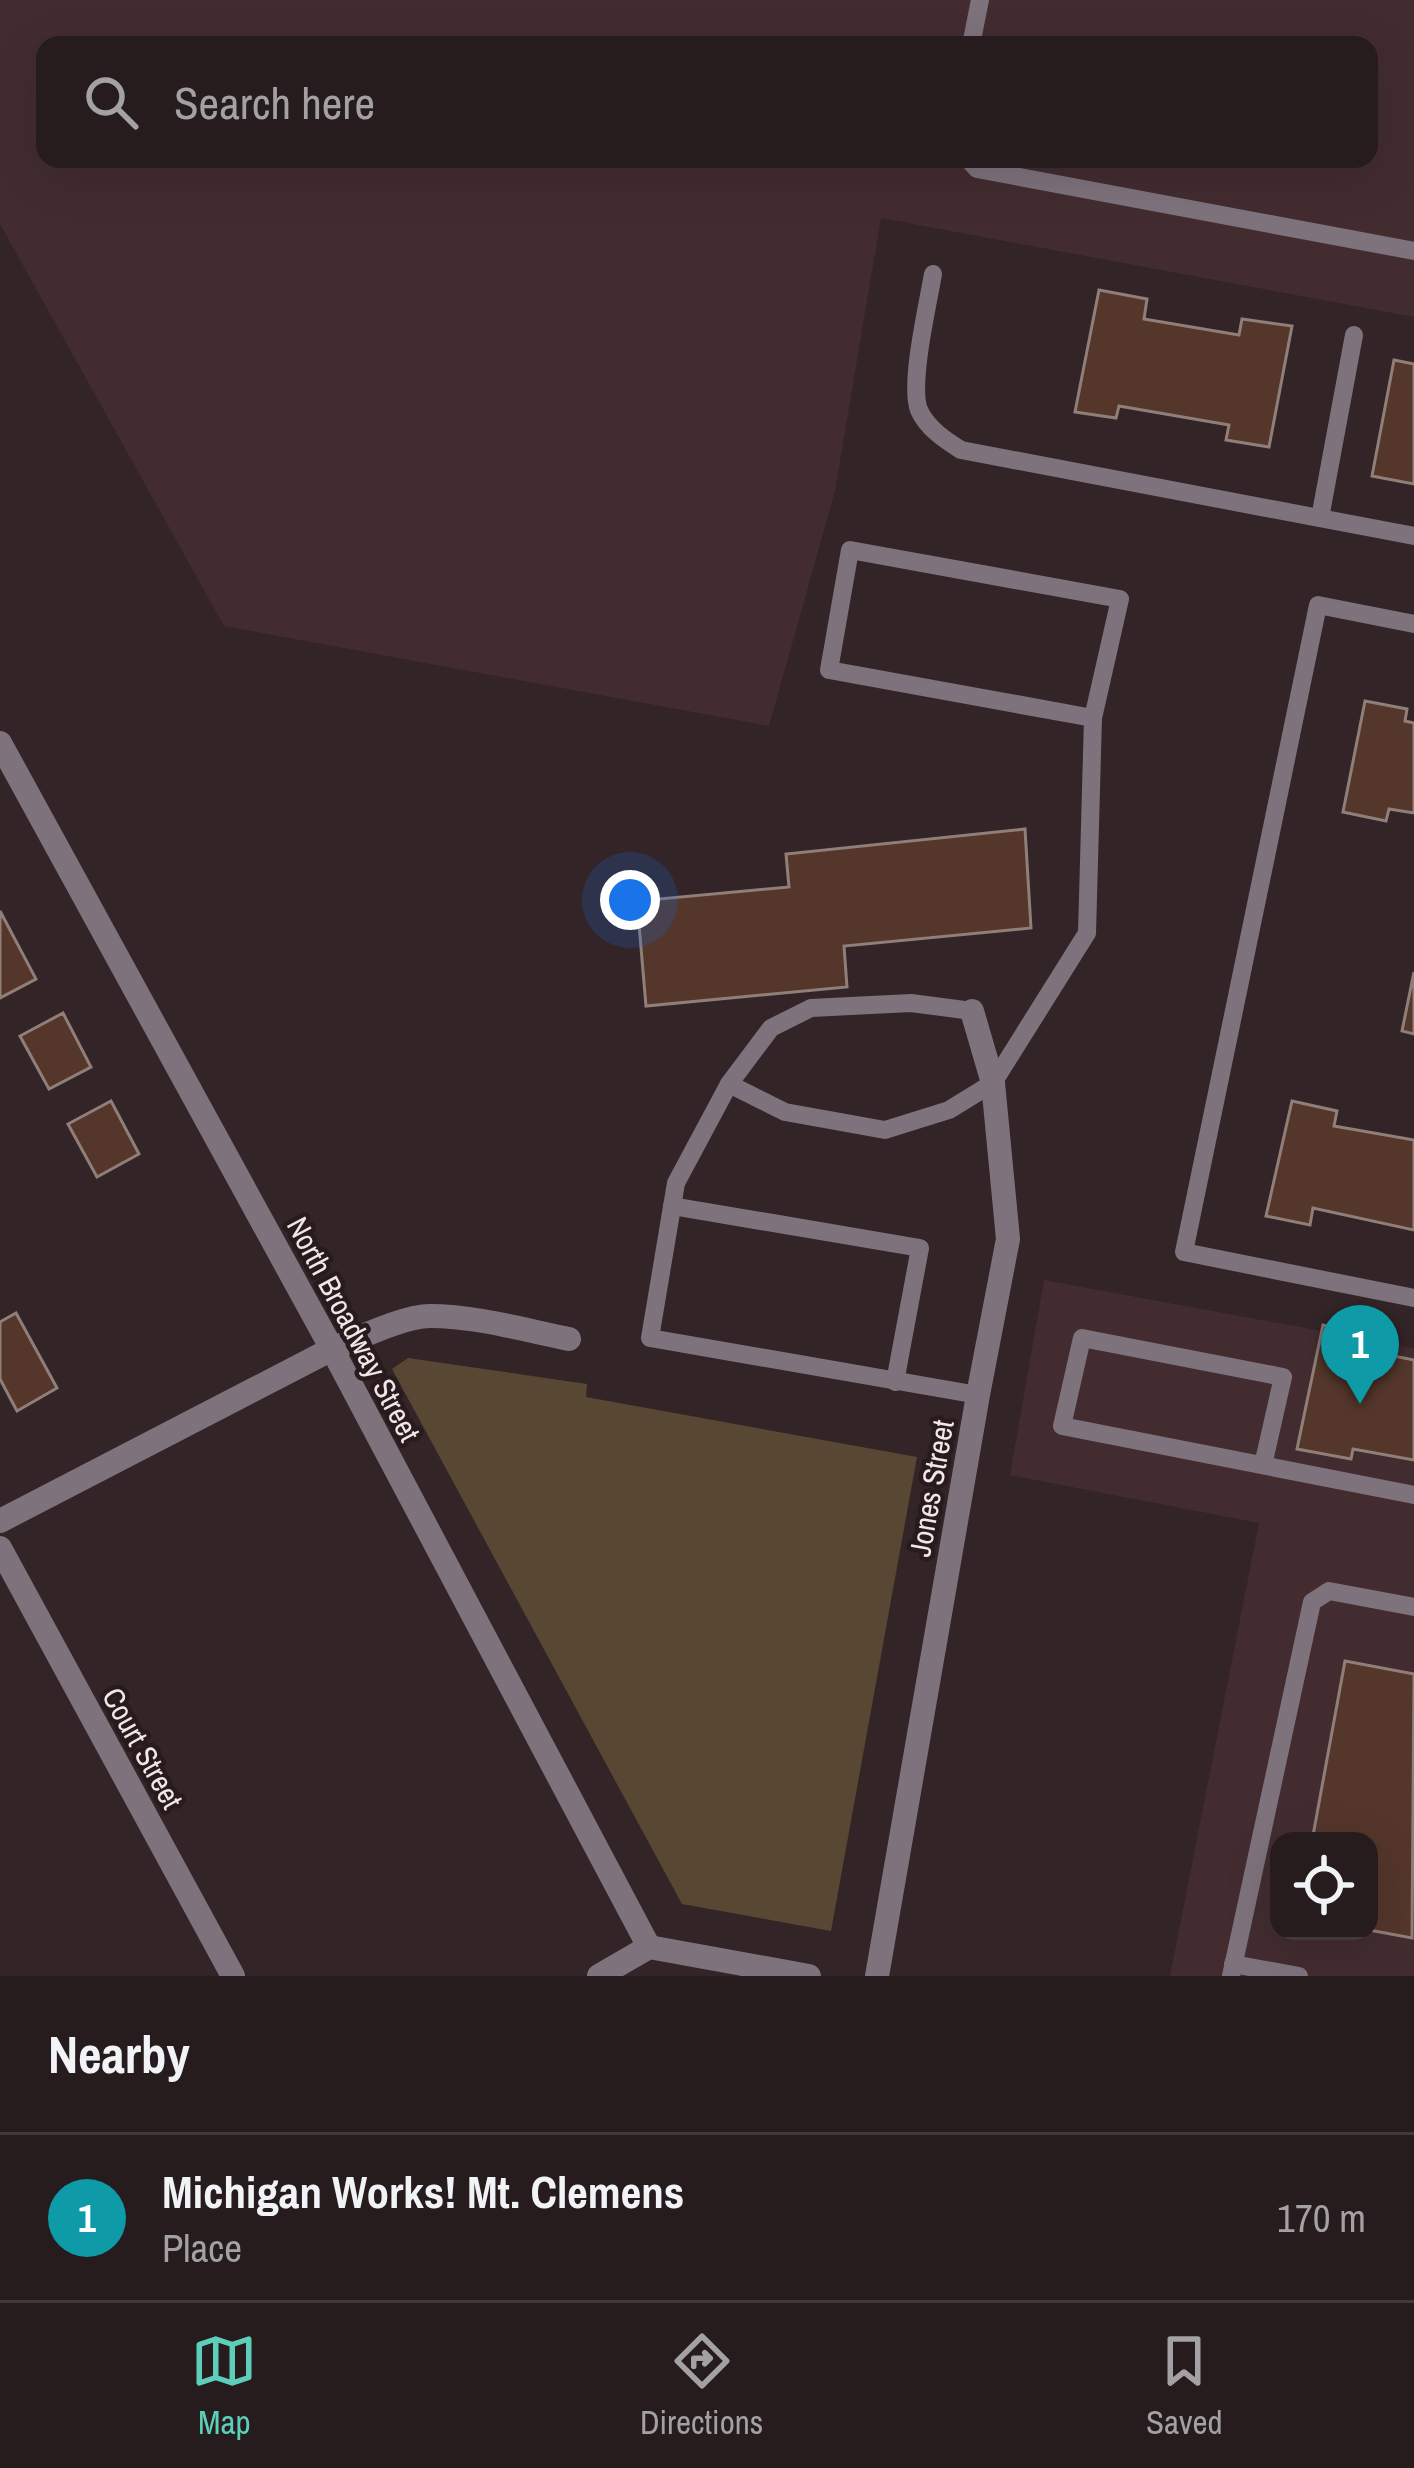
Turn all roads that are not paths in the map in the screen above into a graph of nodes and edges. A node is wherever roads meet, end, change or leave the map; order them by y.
1 (980, 0) edge
2 (973, 36) edge
3 (976, 168) edge
4 (1414, 250) edge
5 (933, 274) dead end
6 (1354, 335) dead end
7 (1320, 518) junction
8 (1414, 536) edge
9 (1414, 624) edge
10 (1094, 718) junction
11 (0, 743) edge
12 (972, 1011) joint
13 (993, 1083) junction
14 (729, 1084) junction
15 (672, 1206) junction
16 (1414, 1298) edge
17 (569, 1339) dead end
18 (332, 1349) junction
19 (895, 1382) junction
20 (978, 1395) junction
21 (1263, 1465) junction
22 (1414, 1495) edge
23 (0, 1521) edge
24 (0, 1548) edge
25 (1414, 1606) edge
26 (649, 1948) junction
27 (1232, 1970) edge
28 (233, 1976) edge
29 (599, 1976) edge
30 (809, 1976) edge
31 (877, 1976) edge
32 (1299, 1976) edge

1 - 2 lane
3 - 4 lane
5 - 7 lane
6 - 7 lane
7 - 8 lane
9 - 16 lane
10 - 10 lane
10 - 13 lane
11 - 18 street, North Broadway Street
12 - 13 street, Jones Street
12 - 14 lane
13 - 14 lane
13 - 20 street, Jones Street
14 - 15 lane
15 - 19 lane
15 - 19 lane
17 - 18 street
18 - 23 street
18 - 26 street, North Broadway Street
19 - 20 lane
20 - 31 street, Jones Street
21 - 21 lane
21 - 22 lane
24 - 28 street, Court Street
25 - 27 lane
26 - 29 street
26 - 30 street
27 - 32 lane

